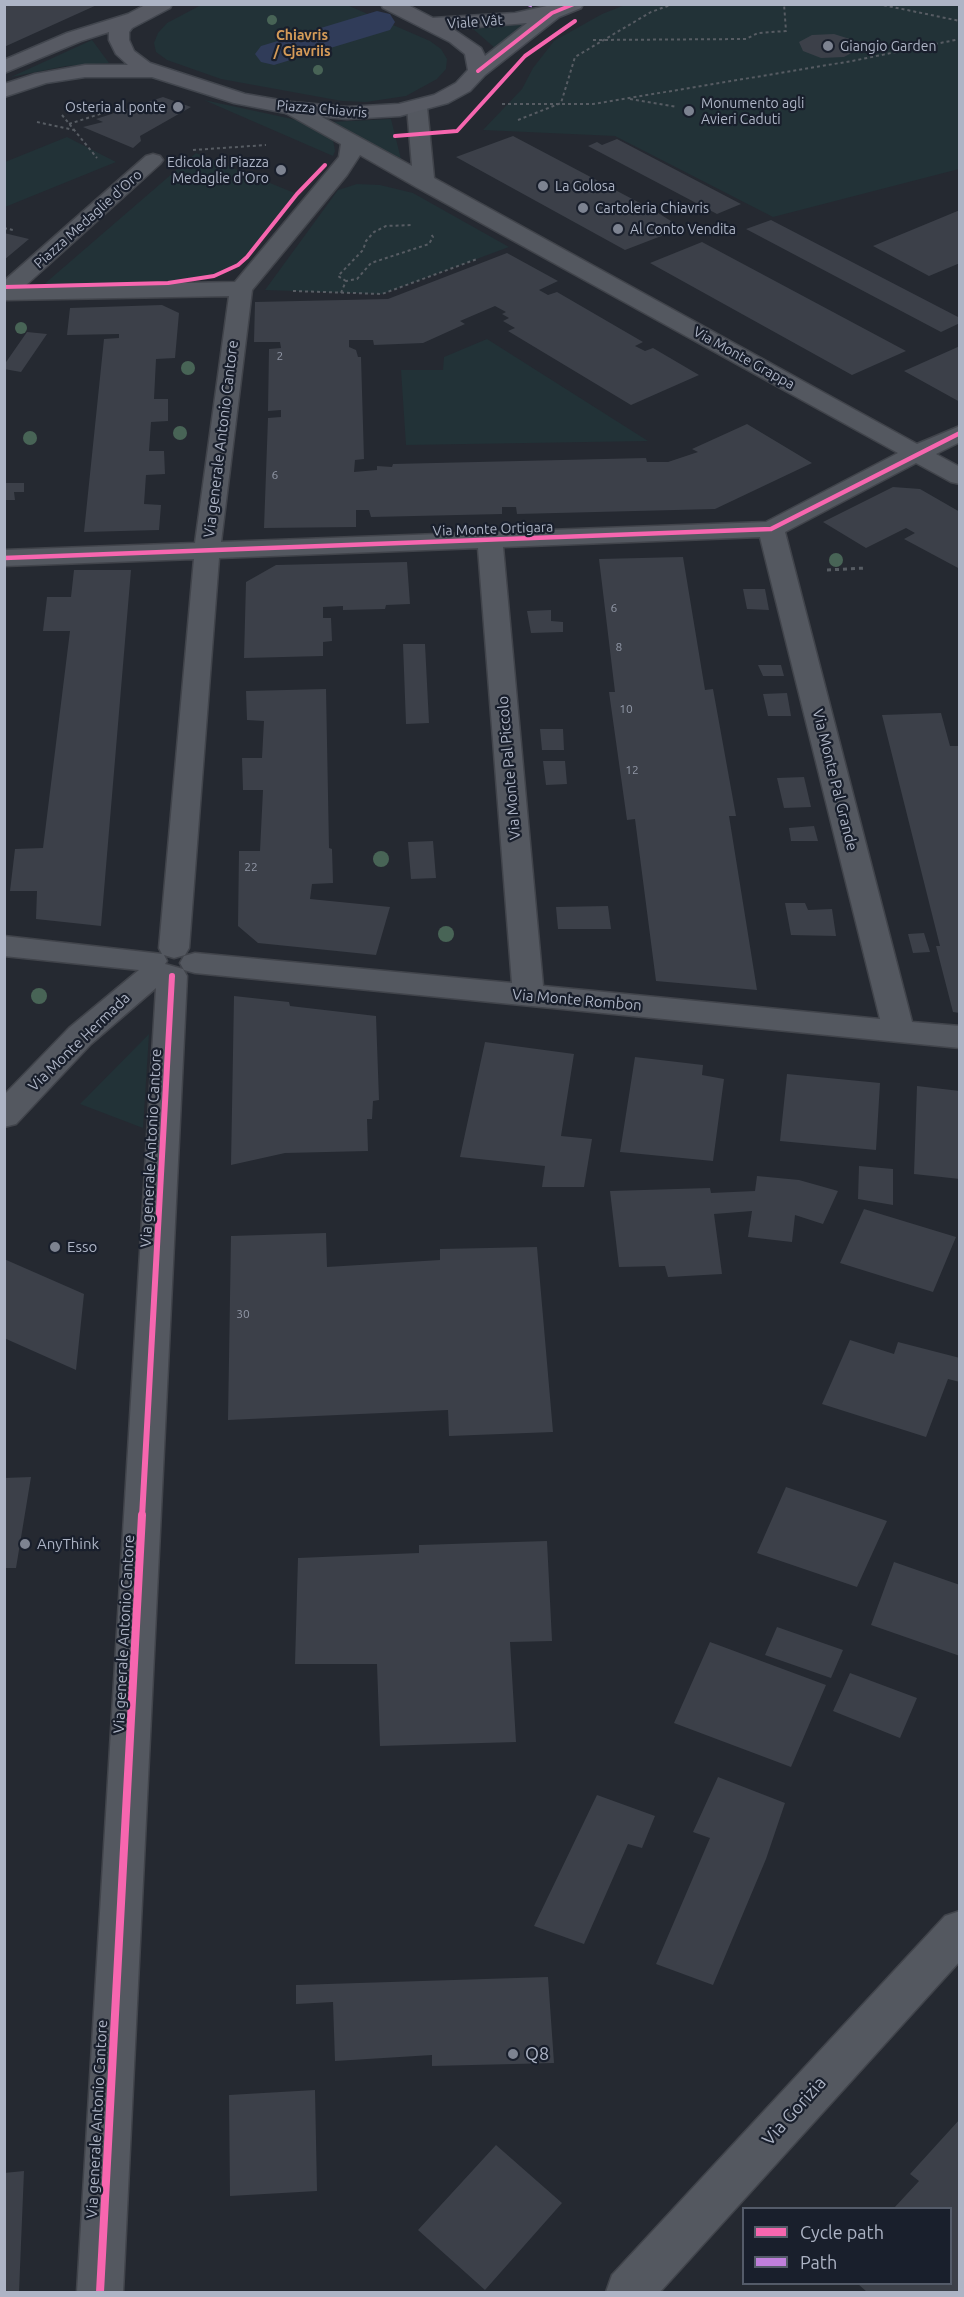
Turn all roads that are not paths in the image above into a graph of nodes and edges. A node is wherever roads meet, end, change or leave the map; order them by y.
1 (390, 4) edge
2 (574, 4) edge
3 (160, 5) edge
4 (552, 13) junction
5 (135, 18) junction
6 (434, 24) junction
7 (4, 67) edge
8 (151, 71) junction
9 (478, 71) junction
10 (4, 91) edge
11 (417, 107) junction
12 (291, 108) junction
13 (352, 142) junction
14 (153, 160) road end
15 (424, 182) junction
16 (241, 289) junction
17 (5, 293) edge
18 (960, 433) edge
19 (917, 453) junction
20 (960, 477) edge
21 (771, 529) junction
22 (490, 541) junction
23 (207, 552) junction
24 (4, 558) edge
25 (4, 946) edge
26 (170, 964) junction
27 (528, 995) junction
28 (899, 1031) junction
29 (960, 1037) edge
30 (4, 1116) edge
31 (960, 1930) edge
32 (100, 2292) edge
33 (629, 2292) edge

1 - 6 main road
2 - 4 main road, Viale Vât
3 - 5 main road, Piazza Chiavris
4 - 6 main road, Viale Vât
4 - 9 main road, Viale Vât
5 - 7 main road, Piazza Chiavris
5 - 8 main road, Piazza Chiavris
6 - 9 main road
8 - 10 main road, Piazza Chiavris
8 - 12 main road, Piazza Chiavris
9 - 11 main road, Piazza Chiavris
11 - 12 main road, Piazza Chiavris
11 - 15 street
12 - 13 street
13 - 15 street
13 - 16 street
14 - 17 street, Piazza Medaglie d'Oro
15 - 19 street, Via Monte Grappa
16 - 17 street, Piazza Medaglie d'Oro
16 - 23 street, Via generale Antonio Cantore
18 - 19 street, Via Monte Ortigara
19 - 20 street, Via Monte Grappa
19 - 21 street, Via Monte Ortigara
21 - 22 street, Via Monte Ortigara
21 - 28 street, Via Monte Pal Grande
22 - 23 street, Via Monte Ortigara
22 - 27 street, Via Monte Pal Piccolo
23 - 24 street, Via Monte Ortigara
23 - 26 street, Via generale Antonio Cantore
25 - 26 street, Via Monte Rombon
26 - 27 street, Via Monte Rombon
26 - 30 street, Via Monte Hermada
26 - 32 street, Via generale Antonio Cantore
27 - 28 street, Via Monte Rombon
28 - 29 street, Via Monte Rombon
31 - 33 street, Via Gorizia

